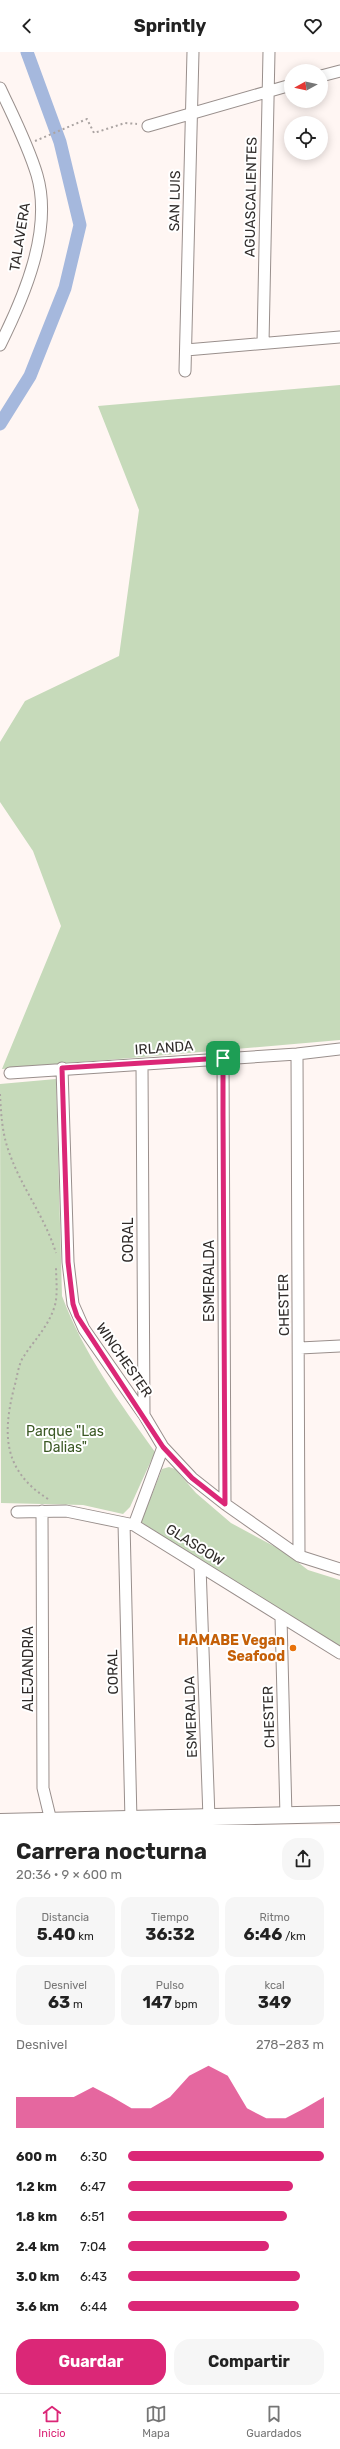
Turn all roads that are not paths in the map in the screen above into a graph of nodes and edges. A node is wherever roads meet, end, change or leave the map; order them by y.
1 (193, 52) edge
2 (269, 52) edge
3 (340, 71) edge
4 (328, 74) edge
5 (284, 87) edge
6 (0, 88) edge
7 (268, 92) junction
8 (192, 114) junction
9 (148, 126) road end
10 (340, 337) edge
11 (1, 342) edge
12 (263, 344) junction
13 (186, 350) junction
14 (185, 371) dead end
15 (340, 1049) edge
16 (297, 1054) junction
17 (223, 1058) junction
18 (142, 1065) junction
19 (62, 1068) junction
20 (10, 1073) dead end
21 (340, 1346) edge
22 (300, 1348) junction
23 (144, 1415) junction
24 (163, 1447) junction
25 (225, 1504) junction
26 (42, 1511) junction
27 (17, 1512) dead end
28 (129, 1524) junction
29 (299, 1556) junction
30 (200, 1566) junction
31 (340, 1569) edge
32 (281, 1618) junction
33 (340, 1653) edge
34 (340, 1814) edge
35 (286, 1816) junction
36 (219, 1820) edge
37 (0, 1822) edge
38 (138, 1822) edge
39 (52, 1823) edge

1 - 8 street, SAN LUIS
2 - 7 street, AGUASCALIENTES
3 - 4 street
5 - 7 street
6 - 11 street, TALAVERA
7 - 8 street
7 - 12 street, AGUASCALIENTES
8 - 9 street
8 - 13 street, SAN LUIS
10 - 12 street
12 - 13 street
13 - 14 street, SAN LUIS
15 - 16 street, IRLANDA
16 - 17 street, IRLANDA
16 - 22 street, CHESTER
17 - 18 street, IRLANDA
17 - 25 street, ESMERALDA
18 - 19 street, IRLANDA
18 - 23 street, CORAL
19 - 20 street, IRLANDA
19 - 23 street, WINCHESTER
21 - 22 street
22 - 29 street, CHESTER
23 - 24 street, WINCHESTER
24 - 25 street, WINCHESTER
24 - 28 street
25 - 29 street, WINCHESTER
26 - 27 street, GLASGOW
26 - 28 street, GLASGOW
26 - 39 street, ALEJANDRIA
28 - 30 street, GLASGOW
28 - 38 street, CORAL
29 - 31 street, WINCHESTER
30 - 32 street, GLASGOW
30 - 36 street, ESMERALDA
32 - 33 street, GLASGOW
32 - 35 street, CHESTER
34 - 35 street
35 - 36 street
36 - 38 street
37 - 39 street
38 - 39 street

